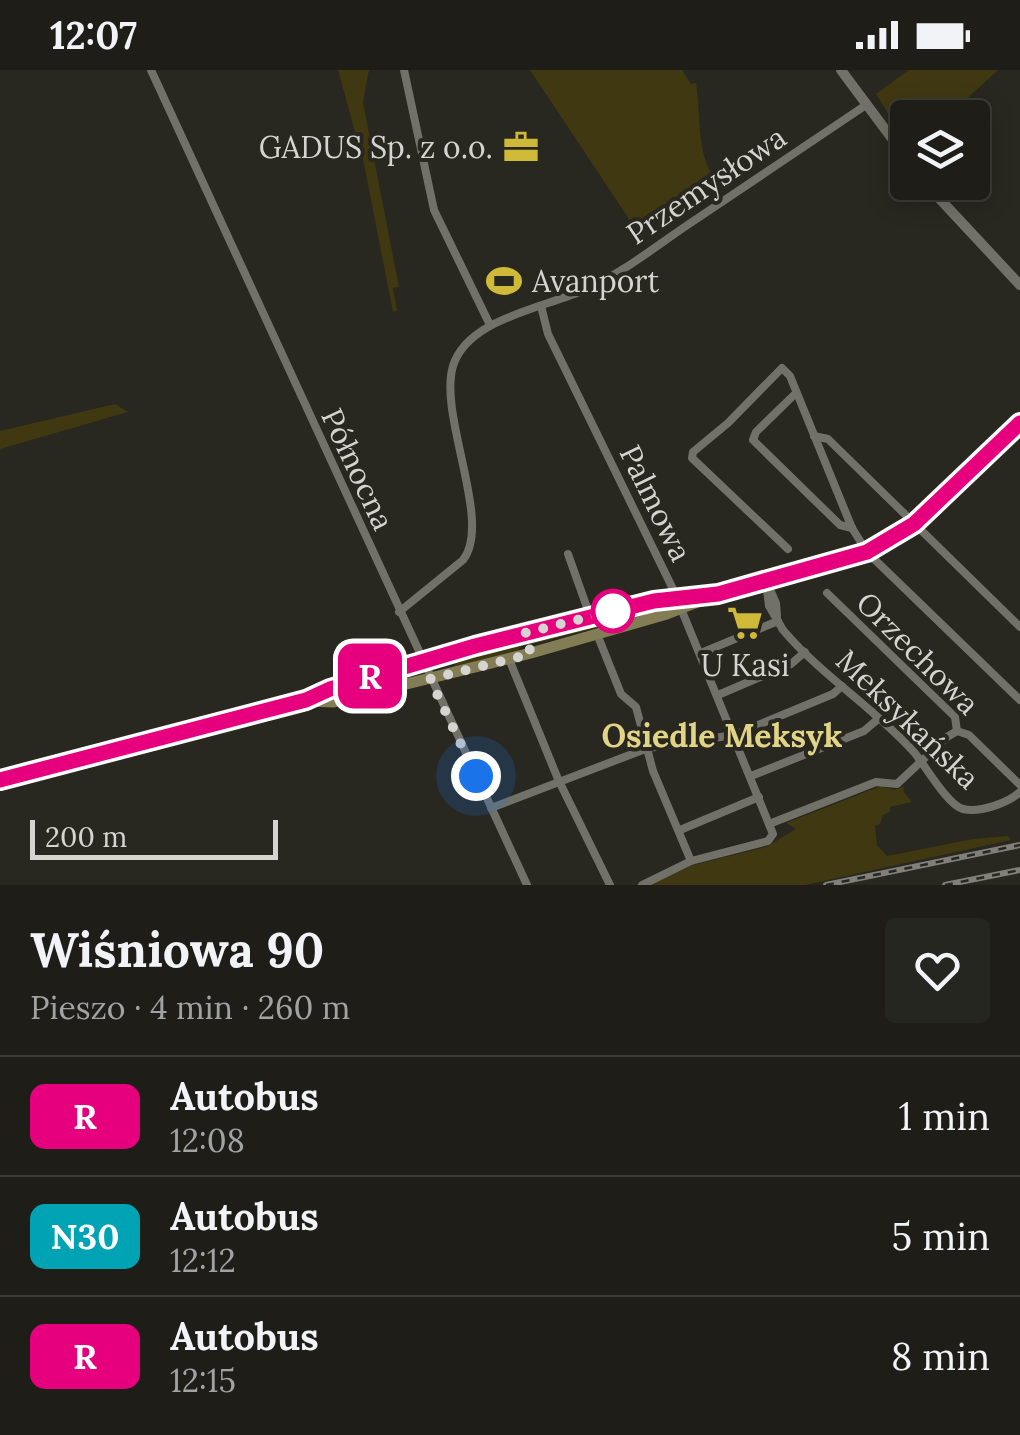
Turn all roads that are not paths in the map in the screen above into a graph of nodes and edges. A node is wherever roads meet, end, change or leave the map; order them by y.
1 (150, 70) edge
2 (404, 70) edge
3 (841, 70) edge
4 (866, 106) junction
5 (890, 137) edge
6 (941, 200) edge
7 (1020, 285) edge
8 (541, 306) junction
9 (490, 325) junction
10 (795, 394) junction
11 (1020, 423) edge
12 (814, 436) junction
13 (914, 524) junction
14 (852, 528) junction
15 (788, 549) dead end
16 (867, 552) junction
17 (568, 554) dead end
18 (766, 582) junction
19 (827, 593) dead end
20 (679, 603) junction
21 (399, 612) junction
22 (590, 616) junction
23 (778, 621) junction
24 (1020, 626) edge
25 (525, 633) junction
26 (597, 634) junction
27 (805, 652) junction
28 (701, 653) junction
29 (531, 654) junction
30 (509, 659) junction
31 (421, 661) junction
32 (430, 679) junction
33 (842, 686) junction
34 (718, 694) junction
35 (306, 700) junction
36 (1020, 700) edge
37 (878, 719) junction
38 (957, 731) junction
39 (734, 735) junction
40 (648, 748) junction
41 (922, 762) junction
42 (751, 776) junction
43 (558, 779) junction
44 (0, 780) edge
45 (1020, 788) edge
46 (759, 797) junction
47 (491, 808) junction
48 (771, 829) junction
49 (680, 830) junction
50 (692, 860) junction
51 (526, 885) edge
52 (610, 885) edge
53 (642, 885) edge

1 - 21 street, Północna
2 - 9 street
3 - 4 street
4 - 5 street
4 - 8 street, Przemysłowa
6 - 7 street
8 - 9 street, Przemysłowa
8 - 20 street, Palmowa
9 - 21 street, Przemysłowa
10 - 12 street
10 - 14 street
10 - 15 street
11 - 13 main road
12 - 13 street
12 - 14 street
13 - 16 main road
13 - 24 street
14 - 16 street
16 - 18 main road
16 - 36 street
17 - 22 street
18 - 20 main road
18 - 23 street, Meksykańska
19 - 38 street, Orzechowa
20 - 22 main road
20 - 26 main road
20 - 28 street, Palmowa
21 - 31 street, Północna
22 - 25 main road
23 - 27 street, Meksykańska
23 - 28 street
25 - 29 main road
25 - 31 main road
26 - 29 main road
26 - 40 street
27 - 33 street, Meksykańska
27 - 34 street
28 - 34 street, Palmowa
29 - 30 main road
30 - 32 main road
30 - 43 street
31 - 32 street, Północna
31 - 35 main road
32 - 35 main road
32 - 47 street, Północna
33 - 37 street, Meksykańska
33 - 39 street
34 - 39 street, Palmowa
35 - 44 main road
37 - 41 street, Meksykańska
37 - 42 street
38 - 41 street
38 - 45 street, Orzechowa
39 - 40 street
39 - 42 street, Palmowa
40 - 43 street
40 - 49 street
41 - 45 street, Meksykańska
41 - 48 street
42 - 46 street, Palmowa
43 - 47 street
43 - 52 street
46 - 48 street, Palmowa
46 - 49 street
47 - 51 street, Północna
48 - 50 street
49 - 50 street
50 - 53 street

